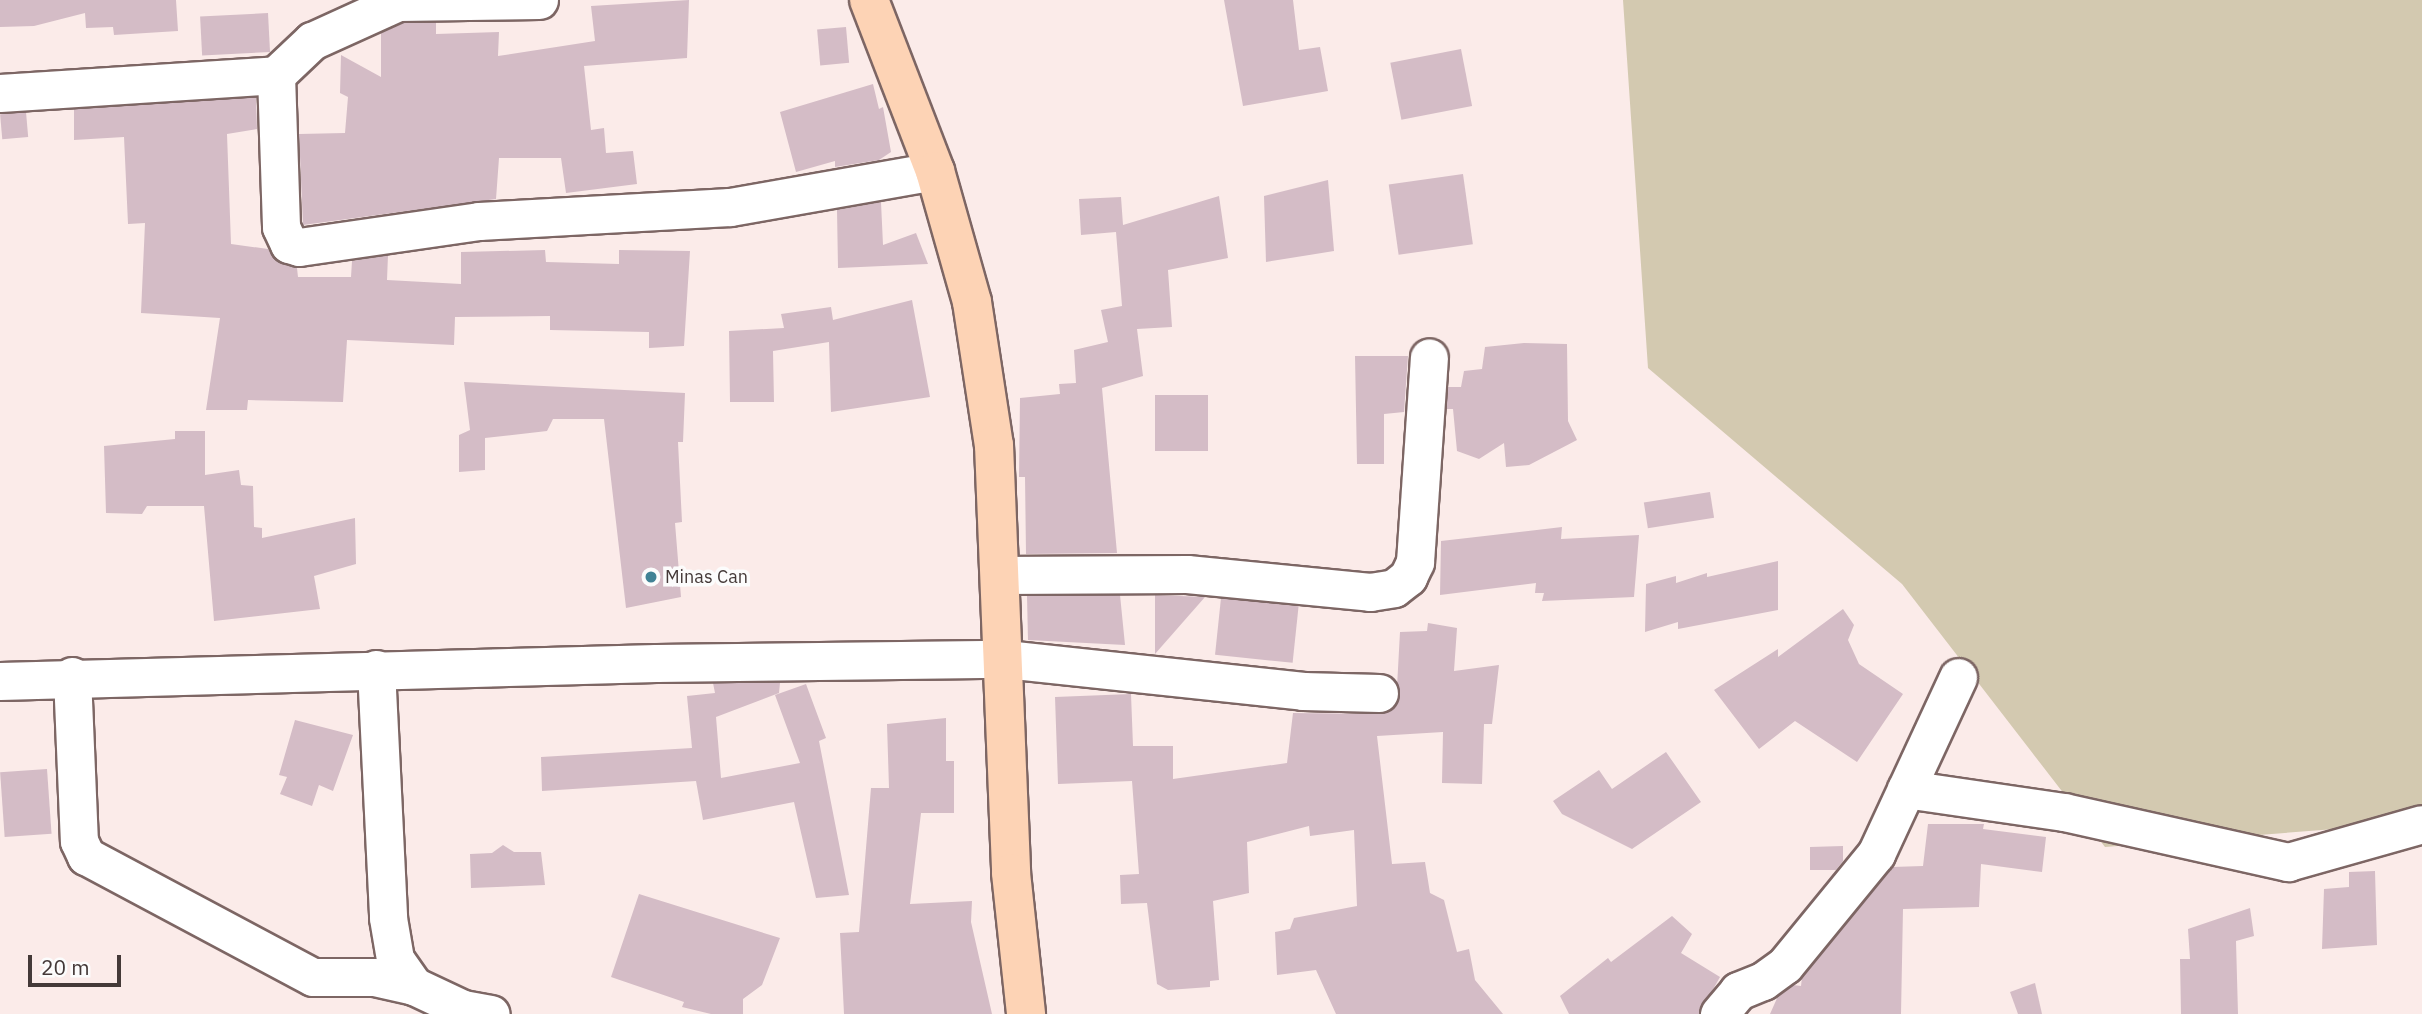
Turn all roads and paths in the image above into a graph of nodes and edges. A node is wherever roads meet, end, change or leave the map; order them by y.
1 (539, 0) edge
2 (869, 0) edge
3 (276, 75) junction
4 (0, 93) edge
5 (935, 171) junction
6 (1429, 357) dead end
7 (1000, 575) junction
8 (1005, 659) junction
9 (376, 669) junction
10 (72, 676) junction
11 (1958, 677) dead end
12 (0, 681) edge
13 (1379, 693) dead end
14 (1906, 789) junction
15 (2422, 824) edge
16 (415, 986) junction
17 (472, 1012) edge
18 (1027, 1014) edge
19 (1719, 1014) edge

1 - 3 street
2 - 5 main road
3 - 4 street
3 - 5 street
5 - 7 main road
6 - 7 street
7 - 8 main road
8 - 9 street
8 - 13 street
8 - 18 main road
9 - 10 street
9 - 16 street
10 - 12 street
10 - 16 street
11 - 14 street
14 - 15 street
14 - 19 street
16 - 17 street

